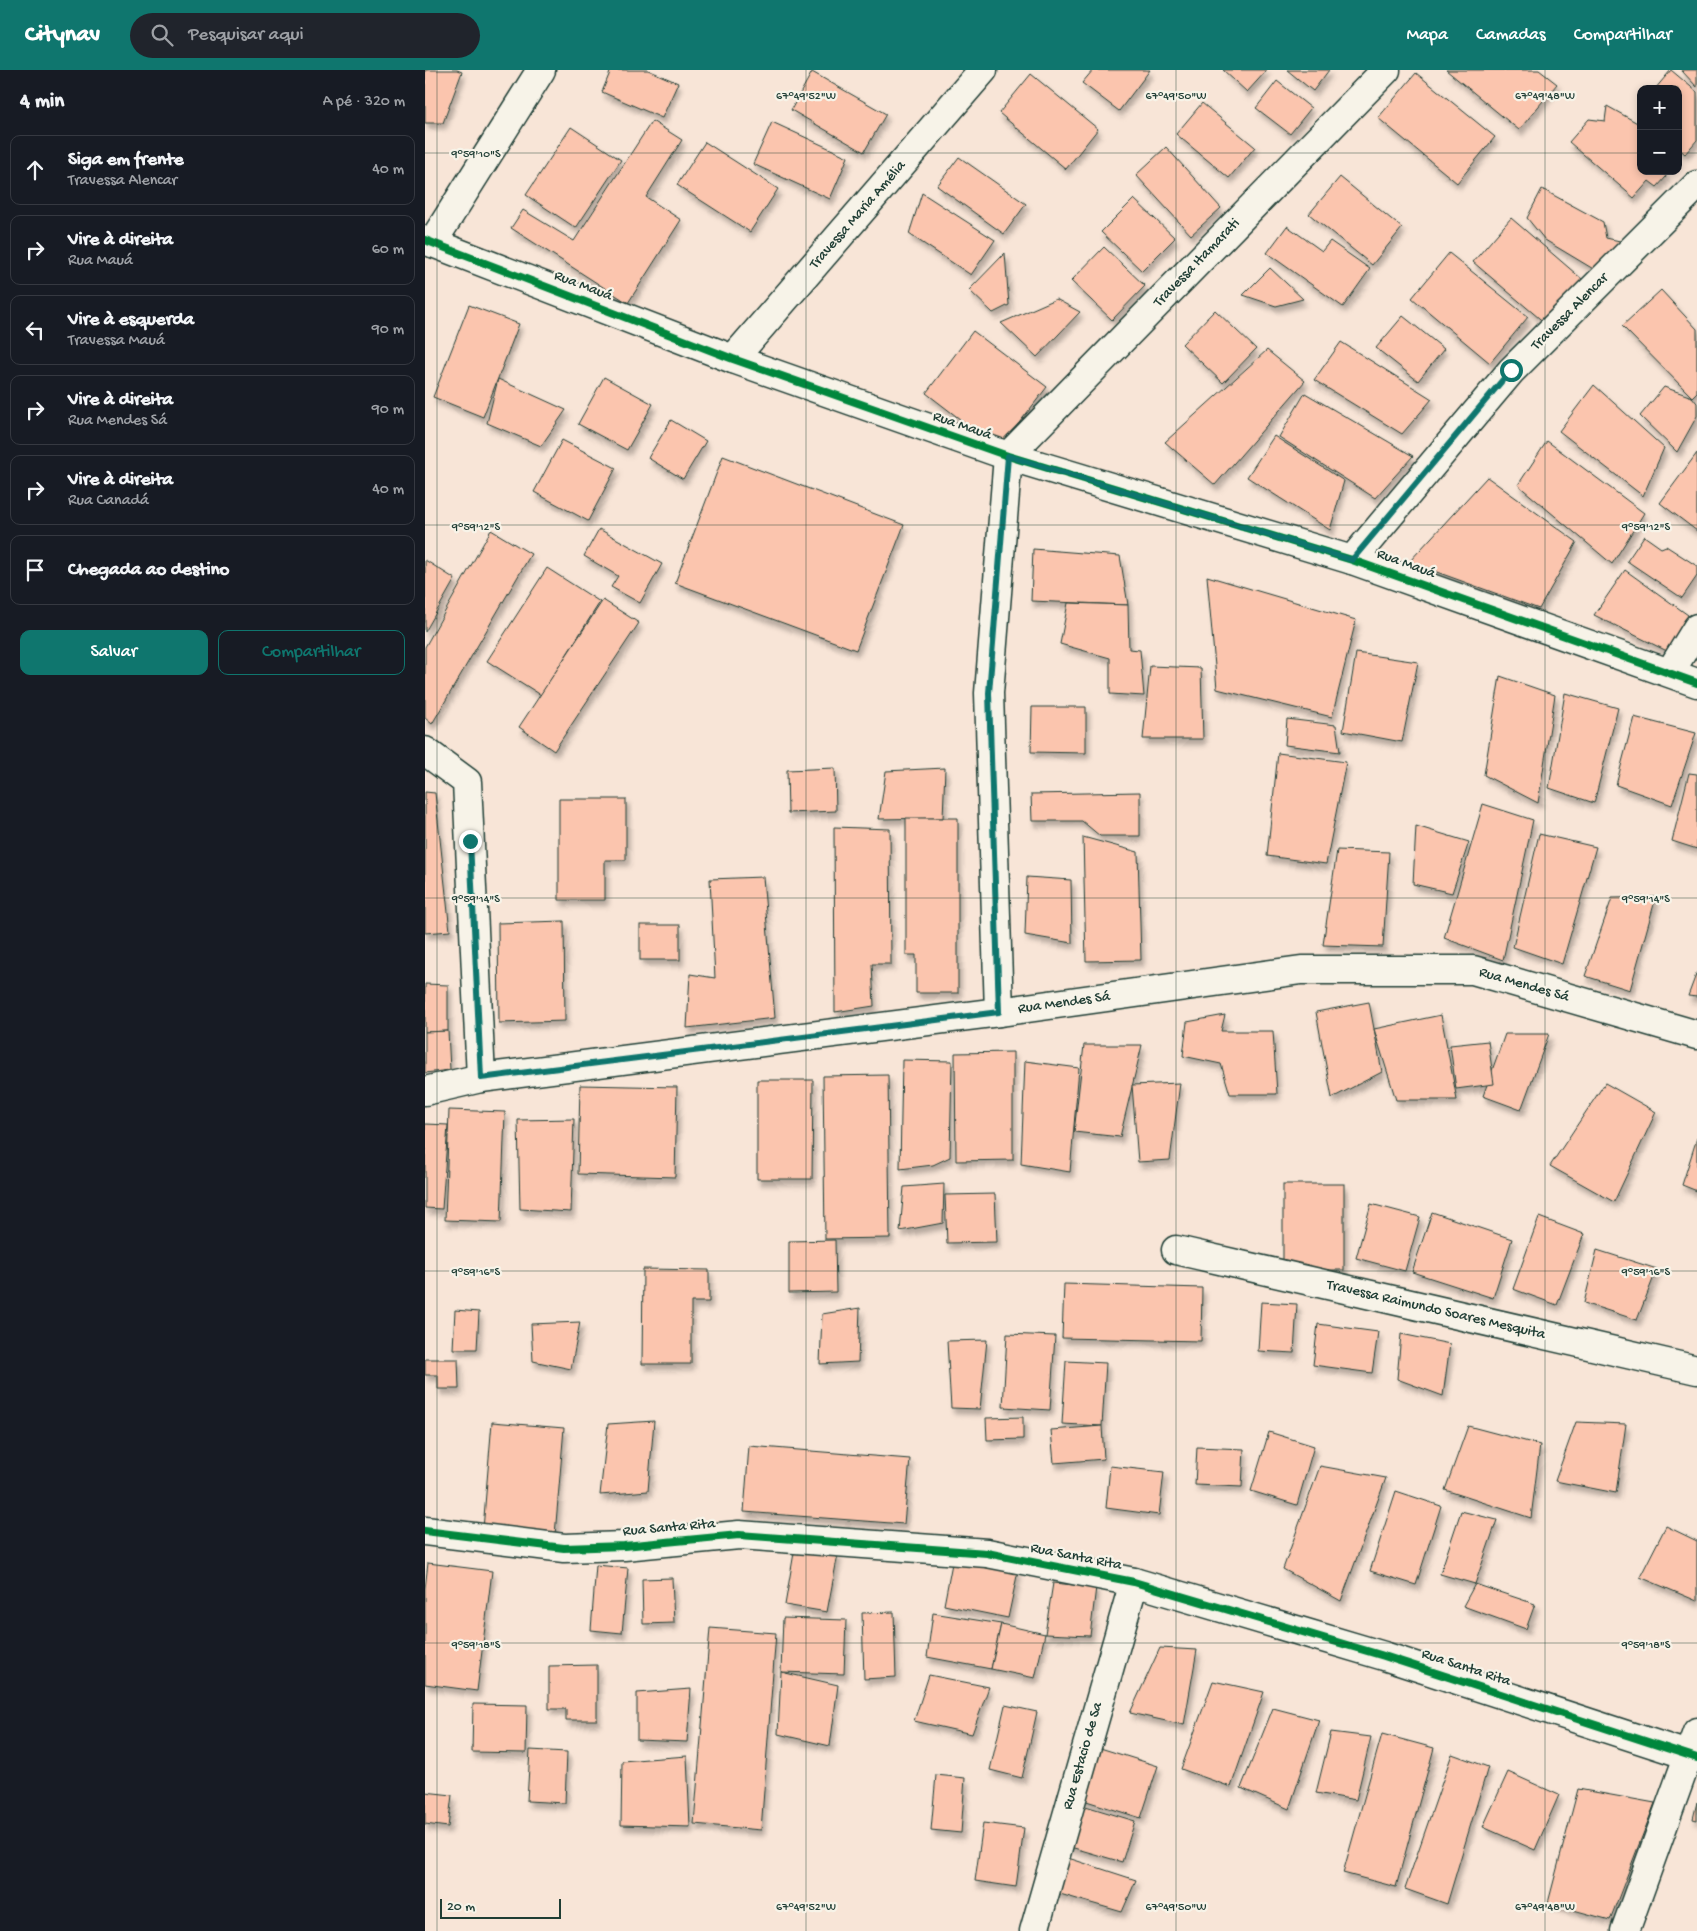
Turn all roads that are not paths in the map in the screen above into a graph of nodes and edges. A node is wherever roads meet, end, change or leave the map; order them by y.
1 (541, 70) edge
2 (983, 70) edge
3 (1386, 70) edge
4 (1697, 184) edge
5 (429, 241) edge
6 (733, 359) junction
7 (1008, 456) junction
8 (1352, 560) junction
9 (1697, 628) edge
10 (1670, 672) junction
11 (1697, 683) edge
12 (425, 751) edge
13 (999, 1012) junction
14 (1697, 1035) edge
15 (481, 1078) junction
16 (425, 1091) edge
17 (1175, 1250) dead end
18 (1697, 1370) edge
19 (425, 1531) edge
20 (1134, 1582) junction
21 (1694, 1748) edge
22 (1034, 1931) edge
23 (1625, 1931) edge

1 - 5 street
2 - 6 street, Travessa Maria Amélia
3 - 7 street, Travessa Itamarati
4 - 8 street, Travessa Alencar
5 - 6 street, Rua Mauá
6 - 7 street, Rua Mauá
7 - 8 street, Rua Mauá
7 - 13 street
8 - 10 street, Rua Mauá
9 - 10 street
10 - 11 street, Rua Mauá
12 - 15 street
13 - 14 street, Rua Mendes Sá
13 - 15 street, Rua Mendes Sá
15 - 16 street, Rua Mendes Sá
17 - 18 street, Travessa Raimundo Soares Mesquita
19 - 20 street, Rua Santa Rita
20 - 21 street, Rua Santa Rita
20 - 22 street, Rua Estacio de Sa
21 - 23 street

